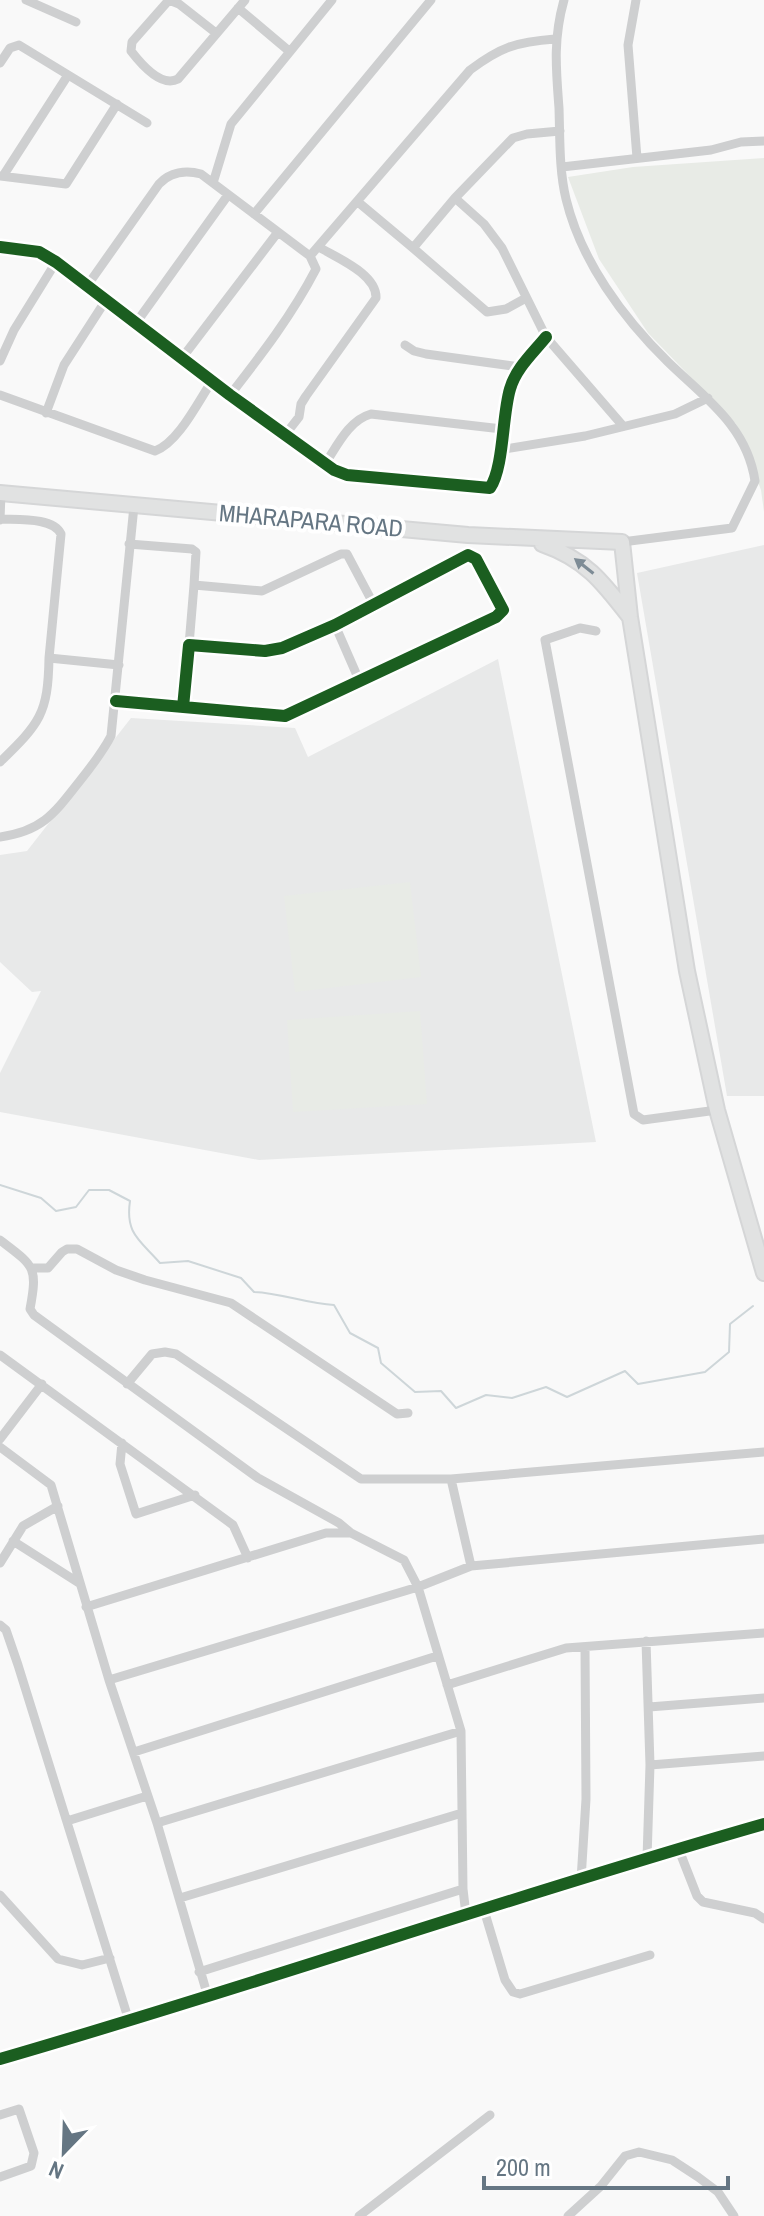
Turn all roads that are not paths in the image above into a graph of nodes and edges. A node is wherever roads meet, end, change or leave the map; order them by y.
1 (26, 0) edge
2 (332, 0) edge
3 (431, 0) edge
4 (564, 0) edge
5 (636, 0) edge
6 (160, 3) edge
7 (241, 4) edge
8 (76, 22) dead end
9 (216, 33) junction
10 (555, 39) junction
11 (289, 51) junction
12 (0, 63) edge
13 (68, 75) junction
14 (117, 104) junction
15 (147, 123) dead end
16 (560, 131) junction
17 (764, 141) edge
18 (637, 158) junction
19 (562, 167) junction
20 (2, 176) edge
21 (213, 183) junction
22 (228, 195) junction
23 (455, 198) junction
24 (358, 202) junction
25 (254, 214) junction
26 (278, 232) junction
27 (0, 247) edge
28 (319, 247) junction
29 (413, 248) junction
30 (310, 256) junction
31 (56, 262) junction
32 (87, 286) junction
33 (526, 298) junction
34 (106, 300) junction
35 (136, 323) junction
36 (546, 337) junction
37 (405, 345) dead end
38 (182, 358) junction
39 (0, 361) edge
40 (520, 367) junction
41 (212, 381) junction
42 (0, 395) edge
43 (230, 395) junction
44 (708, 398) junction
45 (46, 413) junction
46 (623, 426) junction
47 (502, 429) junction
48 (285, 435) junction
49 (499, 450) junction
50 (325, 464) junction
51 (0, 493) edge
52 (134, 506) junction
53 (0, 519) edge
54 (522, 540) junction
55 (622, 542) junction
56 (129, 544) junction
57 (194, 585) junction
58 (374, 605) junction
59 (630, 617) junction
60 (335, 625) junction
61 (596, 631) dead end
62 (189, 645) junction
63 (49, 658) junction
64 (119, 665) junction
65 (359, 680) junction
66 (116, 701) junction
67 (183, 707) junction
68 (0, 762) edge
69 (0, 837) edge
70 (717, 1110) junction
71 (0, 1240) edge
72 (33, 1268) junction
73 (764, 1273) edge
74 (0, 1355) edge
75 (42, 1384) junction
76 (127, 1384) junction
77 (408, 1413) dead end
78 (0, 1439) edge
79 (122, 1443) junction
80 (0, 1447) edge
81 (764, 1452) edge
82 (451, 1479) junction
83 (195, 1495) junction
84 (58, 1506) junction
85 (351, 1533) junction
86 (764, 1539) edge
87 (13, 1541) junction
88 (248, 1558) junction
89 (0, 1563) edge
90 (471, 1566) junction
91 (79, 1583) junction
92 (418, 1587) junction
93 (86, 1607) junction
94 (0, 1625) edge
95 (764, 1633) edge
96 (646, 1641) junction
97 (585, 1647) junction
98 (437, 1656) junction
99 (109, 1680) junction
100 (447, 1685) junction
101 (764, 1698) edge
102 (649, 1707) junction
103 (461, 1731) junction
104 (134, 1752) junction
105 (764, 1756) edge
106 (650, 1765) junction
107 (147, 1796) junction
108 (462, 1813) junction
109 (67, 1821) junction
110 (157, 1823) junction
111 (764, 1824) edge
112 (679, 1850) junction
113 (647, 1859) junction
114 (581, 1880) junction
115 (463, 1889) junction
116 (0, 1895) edge
117 (180, 1898) junction
118 (484, 1910) junction
119 (466, 1915) junction
120 (764, 1919) edge
121 (650, 1955) dead end
122 (110, 1958) junction
123 (199, 1972) junction
124 (208, 1997) junction
125 (129, 2021) junction
126 (0, 2059) edge
127 (0, 2115) edge
128 (490, 2115) dead end
129 (0, 2177) edge
130 (359, 2216) edge
131 (568, 2216) edge
132 (734, 2216) edge

1 - 8 street
2 - 11 street
3 - 25 street
4 - 10 street
5 - 18 street
6 - 9 street
6 - 9 street
7 - 9 street
7 - 11 street
10 - 16 street
10 - 24 street
11 - 21 street
12 - 13 street
13 - 14 street
13 - 20 street
14 - 15 street
14 - 20 street
16 - 19 street
16 - 23 street
17 - 18 street
18 - 19 street
19 - 44 street
21 - 22 street
21 - 32 street
22 - 25 street
22 - 35 street
23 - 29 street
23 - 33 street
24 - 28 street
24 - 29 street
25 - 26 street
26 - 30 street
26 - 38 street
27 - 31 street
28 - 30 street
28 - 48 street
29 - 33 street
30 - 43 street
31 - 32 street
31 - 39 street
32 - 34 street
33 - 36 street
34 - 35 street
34 - 45 street
35 - 38 street
36 - 40 street
36 - 46 street
37 - 40 street
38 - 41 street
40 - 47 street
41 - 43 street
41 - 45 street
42 - 45 street
43 - 48 street
44 - 46 street
44 - 55 street
46 - 49 street
47 - 49 street
47 - 50 street
48 - 50 street
49 - 50 street
51 - 52 main road, MHARAPARA ROAD
51 - 53 street
52 - 54 main road, MHARAPARA ROAD
52 - 56 street
53 - 63 street
54 - 55 main road, MHARAPARA ROAD
59 -> 54 main road
55 - 59 main road
56 - 57 street
56 - 64 street
57 - 58 street
57 - 62 street
58 - 60 street
58 - 65 street
59 - 70 main road
60 - 62 street
60 - 65 street
61 - 70 street
62 - 67 street
63 - 64 street
63 - 68 street
64 - 66 street
65 - 67 street
66 - 67 street
66 - 69 street
70 - 73 main road
71 - 72 street
72 - 76 street
72 - 77 street
74 - 75 street
75 - 78 street
75 - 79 street
76 - 82 street
76 - 85 street
79 - 83 street
79 - 83 street
80 - 84 street
81 - 82 street
82 - 90 street
83 - 88 street
84 - 87 street
84 - 91 street
85 - 88 street
85 - 92 street
86 - 90 street
87 - 89 street
87 - 91 street
88 - 93 street
90 - 92 street
91 - 93 street
92 - 98 street
92 - 99 street
93 - 99 street
94 - 109 street
95 - 96 street
96 - 97 street
96 - 102 street
97 - 100 street
97 - 114 street
98 - 100 street
98 - 104 street
99 - 104 street
100 - 103 street
101 - 102 street
102 - 106 street
103 - 108 street
103 - 110 street
104 - 107 street
105 - 106 street
106 - 113 street
107 - 109 street
107 - 110 street
108 - 115 street
108 - 117 street
109 - 122 street
110 - 117 street
111 - 112 street
112 - 113 street
112 - 120 street
113 - 114 street
114 - 118 street
115 - 119 street
115 - 123 street
116 - 122 street
117 - 123 street
118 - 119 street
118 - 121 street
119 - 124 street
122 - 125 street
123 - 124 street
124 - 125 street
125 - 126 street
127 - 129 street
128 - 130 street
131 - 132 street

